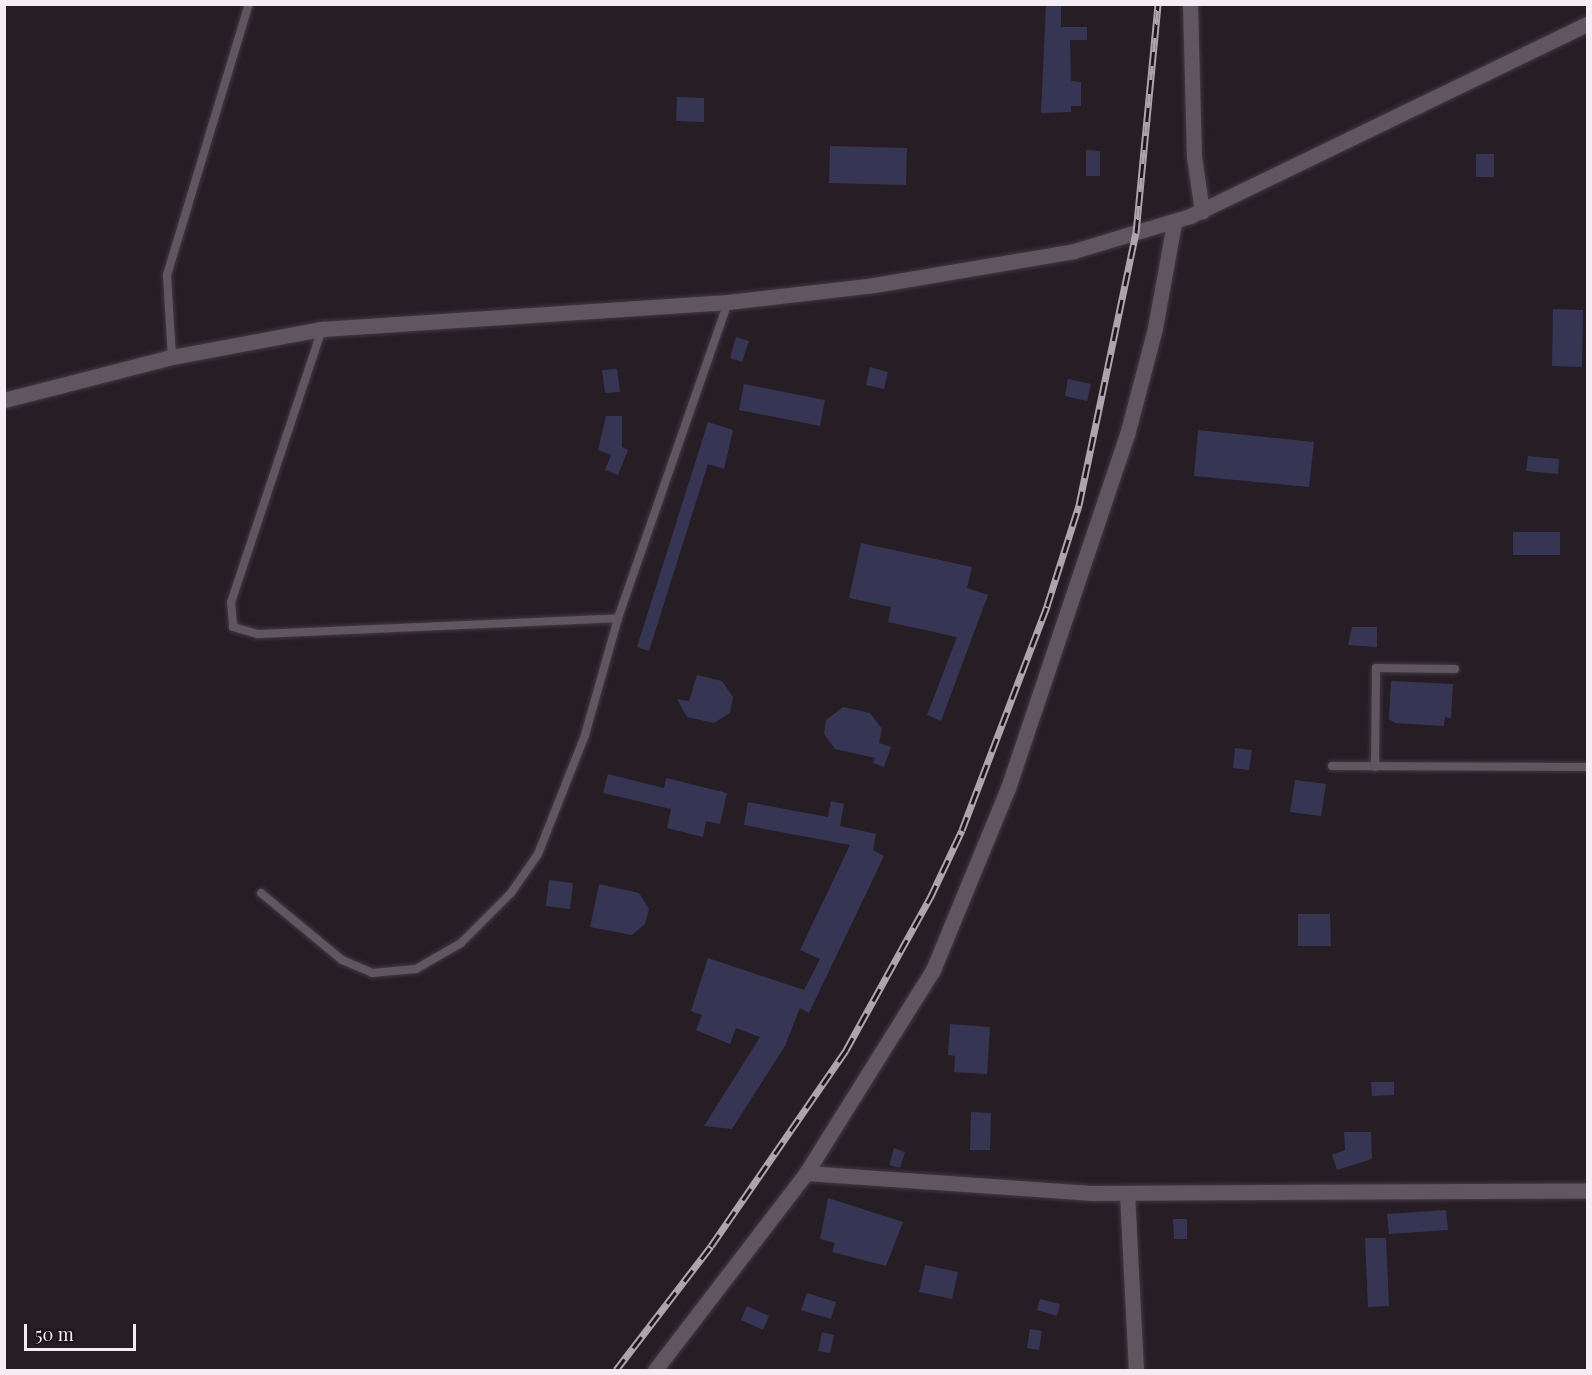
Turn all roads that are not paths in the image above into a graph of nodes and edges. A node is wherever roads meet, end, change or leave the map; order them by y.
1 (249, 4) edge
2 (1190, 4) edge
3 (1587, 24) edge
4 (1202, 211) junction
5 (1174, 223) junction
6 (728, 302) junction
7 (322, 329) junction
8 (172, 357) junction
9 (4, 400) edge
10 (618, 618) junction
11 (1455, 669) dead end
12 (1332, 766) dead end
13 (1375, 767) junction
14 (1587, 767) edge
15 (261, 893) dead end
16 (806, 1173) junction
17 (1587, 1190) edge
18 (1127, 1193) junction
19 (655, 1371) edge
20 (1136, 1371) edge

1 - 8 lane
2 - 4 street
3 - 4 street
4 - 5 street
5 - 6 street
5 - 16 street
6 - 7 street
6 - 10 lane
7 - 8 street
7 - 10 lane
8 - 9 street
10 - 15 lane
11 - 13 lane
12 - 13 lane
13 - 14 lane
16 - 18 street
16 - 19 street
17 - 18 street
18 - 20 street

